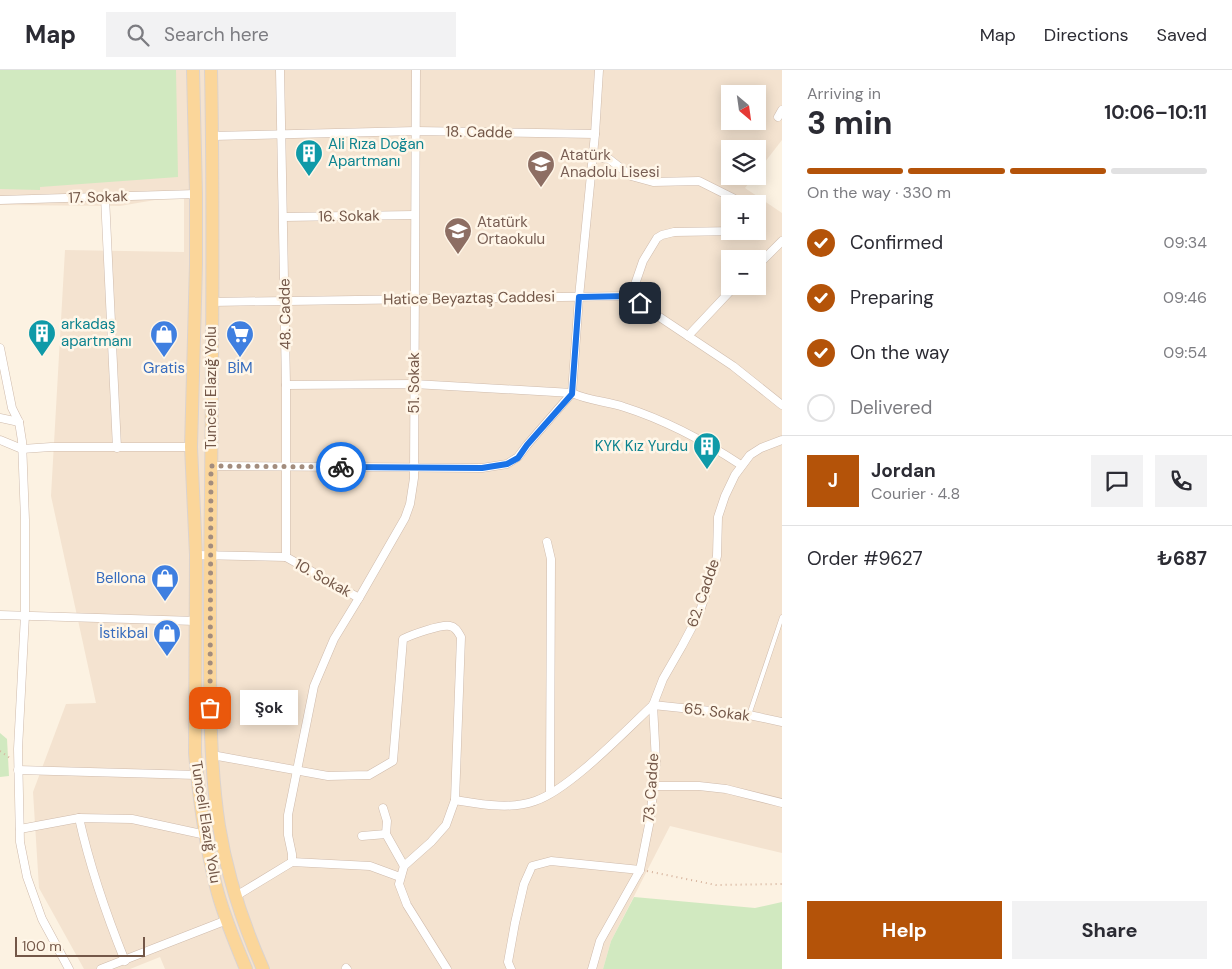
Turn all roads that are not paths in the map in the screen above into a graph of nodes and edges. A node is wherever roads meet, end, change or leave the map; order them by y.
1 (193, 70) edge
2 (211, 70) edge
3 (280, 70) edge
4 (416, 70) edge
5 (599, 70) edge
6 (416, 131) junction
7 (595, 134) junction
8 (282, 135) junction
9 (213, 136) junction
10 (592, 156) junction
11 (196, 194) junction
12 (727, 195) edge
13 (106, 197) junction
14 (0, 200) edge
15 (414, 215) junction
16 (284, 217) junction
17 (721, 231) edge
18 (782, 241) edge
19 (766, 256) edge
20 (727, 295) edge
21 (631, 296) junction
22 (579, 297) junction
23 (414, 298) junction
24 (285, 300) junction
25 (211, 302) junction
26 (688, 336) junction
27 (0, 348) edge
28 (414, 384) junction
29 (286, 385) junction
30 (572, 394) junction
31 (782, 405) edge
32 (0, 418) edge
33 (19, 422) junction
34 (0, 440) edge
35 (782, 440) edge
36 (190, 447) junction
37 (117, 448) junction
38 (22, 449) junction
39 (211, 466) junction
40 (741, 466) junction
41 (286, 467) junction
42 (413, 468) junction
43 (547, 542) dead end
44 (196, 555) junction
45 (210, 555) junction
46 (286, 557) junction
47 (360, 598) junction
48 (0, 615) edge
49 (25, 615) junction
50 (782, 617) edge
51 (196, 621) junction
52 (653, 705) junction
53 (749, 715) junction
54 (782, 722) edge
55 (212, 755) junction
56 (18, 767) junction
57 (296, 770) junction
58 (197, 775) junction
59 (654, 786) junction
60 (550, 793) junction
61 (455, 800) junction
62 (782, 803) edge
63 (383, 808) dead end
64 (78, 818) junction
65 (20, 829) junction
66 (386, 834) junction
67 (206, 835) junction
68 (362, 836) dead end
69 (292, 862) junction
70 (404, 866) junction
71 (640, 870) junction
72 (400, 878) junction
73 (236, 896) junction
74 (227, 920) junction
75 (125, 961) junction
76 (70, 969) edge
77 (101, 969) edge
78 (246, 969) edge
79 (263, 969) edge
80 (447, 969) edge
81 (511, 969) edge
82 (592, 969) edge

1 - 11 main road, Tunceli Elazığ Yolu
2 - 9 main road, Tunceli Elazığ Yolu
3 - 8 street, 48. Cadde
4 - 6 street, 51. Sokak
5 - 7 street
6 - 7 street, 18. Cadde
6 - 8 street, 18. Cadde
6 - 15 street, 51. Sokak
7 - 10 street
8 - 9 street, 18. Cadde
8 - 16 street, 48. Cadde
9 - 25 main road, Tunceli Elazığ Yolu
10 - 12 street
10 - 22 street
11 - 13 street, 17. Sokak
11 - 36 main road, Tunceli Elazığ Yolu
13 - 14 street, 17. Sokak
13 - 37 street
15 - 16 street, 16. Sokak
15 - 23 street, 51. Sokak
16 - 24 street, 48. Cadde
17 - 21 street
18 - 19 street
20 - 26 street
21 - 22 street, Hatice Beyaztaş Caddesi
21 - 26 street
22 - 23 street, Hatice Beyaztaş Caddesi
22 - 30 street
23 - 24 street, Hatice Beyaztaş Caddesi
23 - 28 street, 51. Sokak
24 - 25 street, Hatice Beyaztaş Caddesi
24 - 29 street, 48. Cadde
25 - 39 main road, Tunceli Elazığ Yolu
26 - 31 street
27 - 33 street
28 - 29 street
28 - 30 street
28 - 42 street, 51. Sokak
29 - 41 street, 48. Cadde
30 - 40 street
30 - 42 street
32 - 33 street
33 - 38 street
34 - 38 street
35 - 40 street, 62. Cadde
36 - 37 street
36 - 44 main road, Tunceli Elazığ Yolu
37 - 38 street
38 - 49 street
39 - 41 street
39 - 45 main road, Tunceli Elazığ Yolu
40 - 52 street, 62. Cadde
41 - 42 street
41 - 46 street, 48. Cadde
42 - 47 street, 51. Sokak
43 - 60 street
44 - 45 street, 10. Sokak
44 - 51 main road, Tunceli Elazığ Yolu
45 - 46 street, 10. Sokak
45 - 55 main road, Tunceli Elazığ Yolu
46 - 47 street, 10. Sokak
47 - 57 street, 51. Sokak
48 - 49 street
49 - 51 street
49 - 56 street
50 - 53 lane
51 - 58 main road, Tunceli Elazığ Yolu
52 - 53 street, 65. Sokak
52 - 59 street, 73. Cadde
52 - 60 street
53 - 54 street, 65. Sokak
55 - 57 street
55 - 73 main road, Tunceli Elazığ Yolu
56 - 58 street
56 - 65 street
57 - 61 street
57 - 69 street, 51. Sokak
58 - 67 main road, Tunceli Elazığ Yolu
59 - 62 street
59 - 71 street, 73. Cadde
60 - 61 street
61 - 70 street
63 - 66 street
64 - 65 street
64 - 67 street
64 - 75 street
65 - 76 street
66 - 68 street
66 - 70 street
67 - 74 main road, Tunceli Elazığ Yolu
69 - 72 street
69 - 73 street
70 - 72 street
71 - 81 street
71 - 82 street, 73. Cadde
72 - 80 street
73 - 79 main road, Tunceli Elazığ Yolu
74 - 75 street
74 - 78 main road, Tunceli Elazığ Yolu
75 - 77 street

